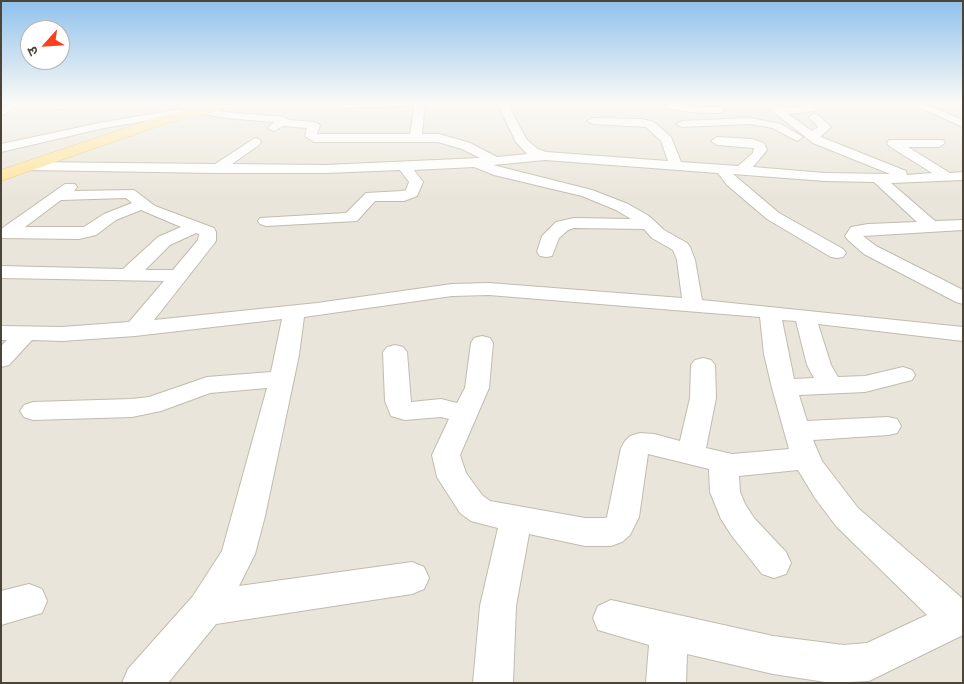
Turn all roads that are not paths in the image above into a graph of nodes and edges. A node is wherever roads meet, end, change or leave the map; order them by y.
1 (62, 135) edge
2 (116, 135) edge
3 (311, 135) edge
4 (415, 135) edge
5 (518, 135) edge
6 (662, 135) edge
7 (792, 135) edge
8 (812, 135) edge
9 (820, 135) edge
10 (415, 138) junction
11 (817, 139) junction
12 (717, 141) dead end
13 (255, 142) dead end
14 (939, 143) dead end
15 (1, 148) edge
16 (855, 155) junction
17 (545, 156) junction
18 (755, 158) junction
19 (773, 159) dead end
20 (494, 160) junction
21 (476, 162) junction
22 (29, 166) junction
23 (404, 166) junction
24 (676, 166) junction
25 (100, 167) junction
26 (216, 169) junction
27 (723, 170) junction
28 (741, 171) junction
29 (1, 176) edge
30 (963, 176) edge
31 (832, 177) junction
32 (947, 177) junction
33 (877, 178) junction
34 (912, 178) junction
35 (58, 196) junction
36 (142, 204) junction
37 (266, 221) dead end
38 (648, 224) junction
39 (963, 225) edge
40 (931, 226) junction
41 (196, 227) junction
42 (4, 234) edge
43 (546, 252) dead end
44 (837, 253) dead end
45 (1, 272) edge
46 (128, 275) junction
47 (179, 276) junction
48 (963, 298) edge
49 (694, 305) junction
50 (294, 312) junction
51 (770, 312) junction
52 (805, 316) junction
53 (135, 328) junction
54 (1, 333) edge
55 (26, 334) junction
56 (963, 334) edge
57 (482, 343) dead end
58 (395, 352) dead end
59 (1, 360) edge
60 (703, 365) dead end
61 (903, 375) dead end
62 (281, 379) junction
63 (831, 387) junction
64 (784, 388) junction
65 (33, 411) dead end
66 (464, 414) junction
67 (888, 426) dead end
68 (802, 444) junction
69 (691, 454) junction
70 (723, 463) junction
71 (516, 519) junction
72 (774, 563) dead end
73 (412, 578) dead end
74 (206, 608) junction
75 (960, 617) edge
76 (611, 618) dead end
77 (669, 631) junction
78 (142, 683) edge
79 (493, 683) edge
80 (666, 683) edge

1 - 15 street
2 - 22 main road
3 - 10 street
4 - 10 street
5 - 17 street
6 - 24 street
7 - 11 street
8 - 11 street
9 - 11 street
10 - 20 street
11 - 16 street
12 - 18 street
13 - 26 street
14 - 32 street
16 - 31 street
16 - 34 street
17 - 20 street
17 - 24 street
18 - 19 street
18 - 28 street
20 - 21 street
21 - 23 street
21 - 38 street
22 - 25 street
22 - 29 main road
23 - 26 street
23 - 37 street
24 - 27 street
25 - 26 street
25 - 35 street
27 - 28 street
27 - 44 street
28 - 31 street
30 - 32 street
31 - 33 street
32 - 34 street
33 - 34 street
33 - 40 street
35 - 36 street
35 - 42 street
36 - 41 street
36 - 42 street
38 - 43 street
38 - 49 street
39 - 40 street
40 - 48 street
41 - 46 street
41 - 47 street
45 - 46 street
46 - 47 street
47 - 53 street
49 - 50 street
49 - 51 street
50 - 53 street
50 - 62 street
51 - 52 street
51 - 64 street
52 - 56 street
52 - 63 street
53 - 55 street
54 - 55 street
55 - 59 street
57 - 66 street
58 - 66 street
60 - 69 street
61 - 63 street
62 - 65 street
62 - 74 street
63 - 64 street
64 - 68 street
66 - 71 street
67 - 68 street
68 - 70 street
68 - 75 street
69 - 70 street
69 - 71 street
70 - 72 street
71 - 79 street
73 - 74 street
74 - 78 street
75 - 77 street
76 - 77 street
77 - 80 street

